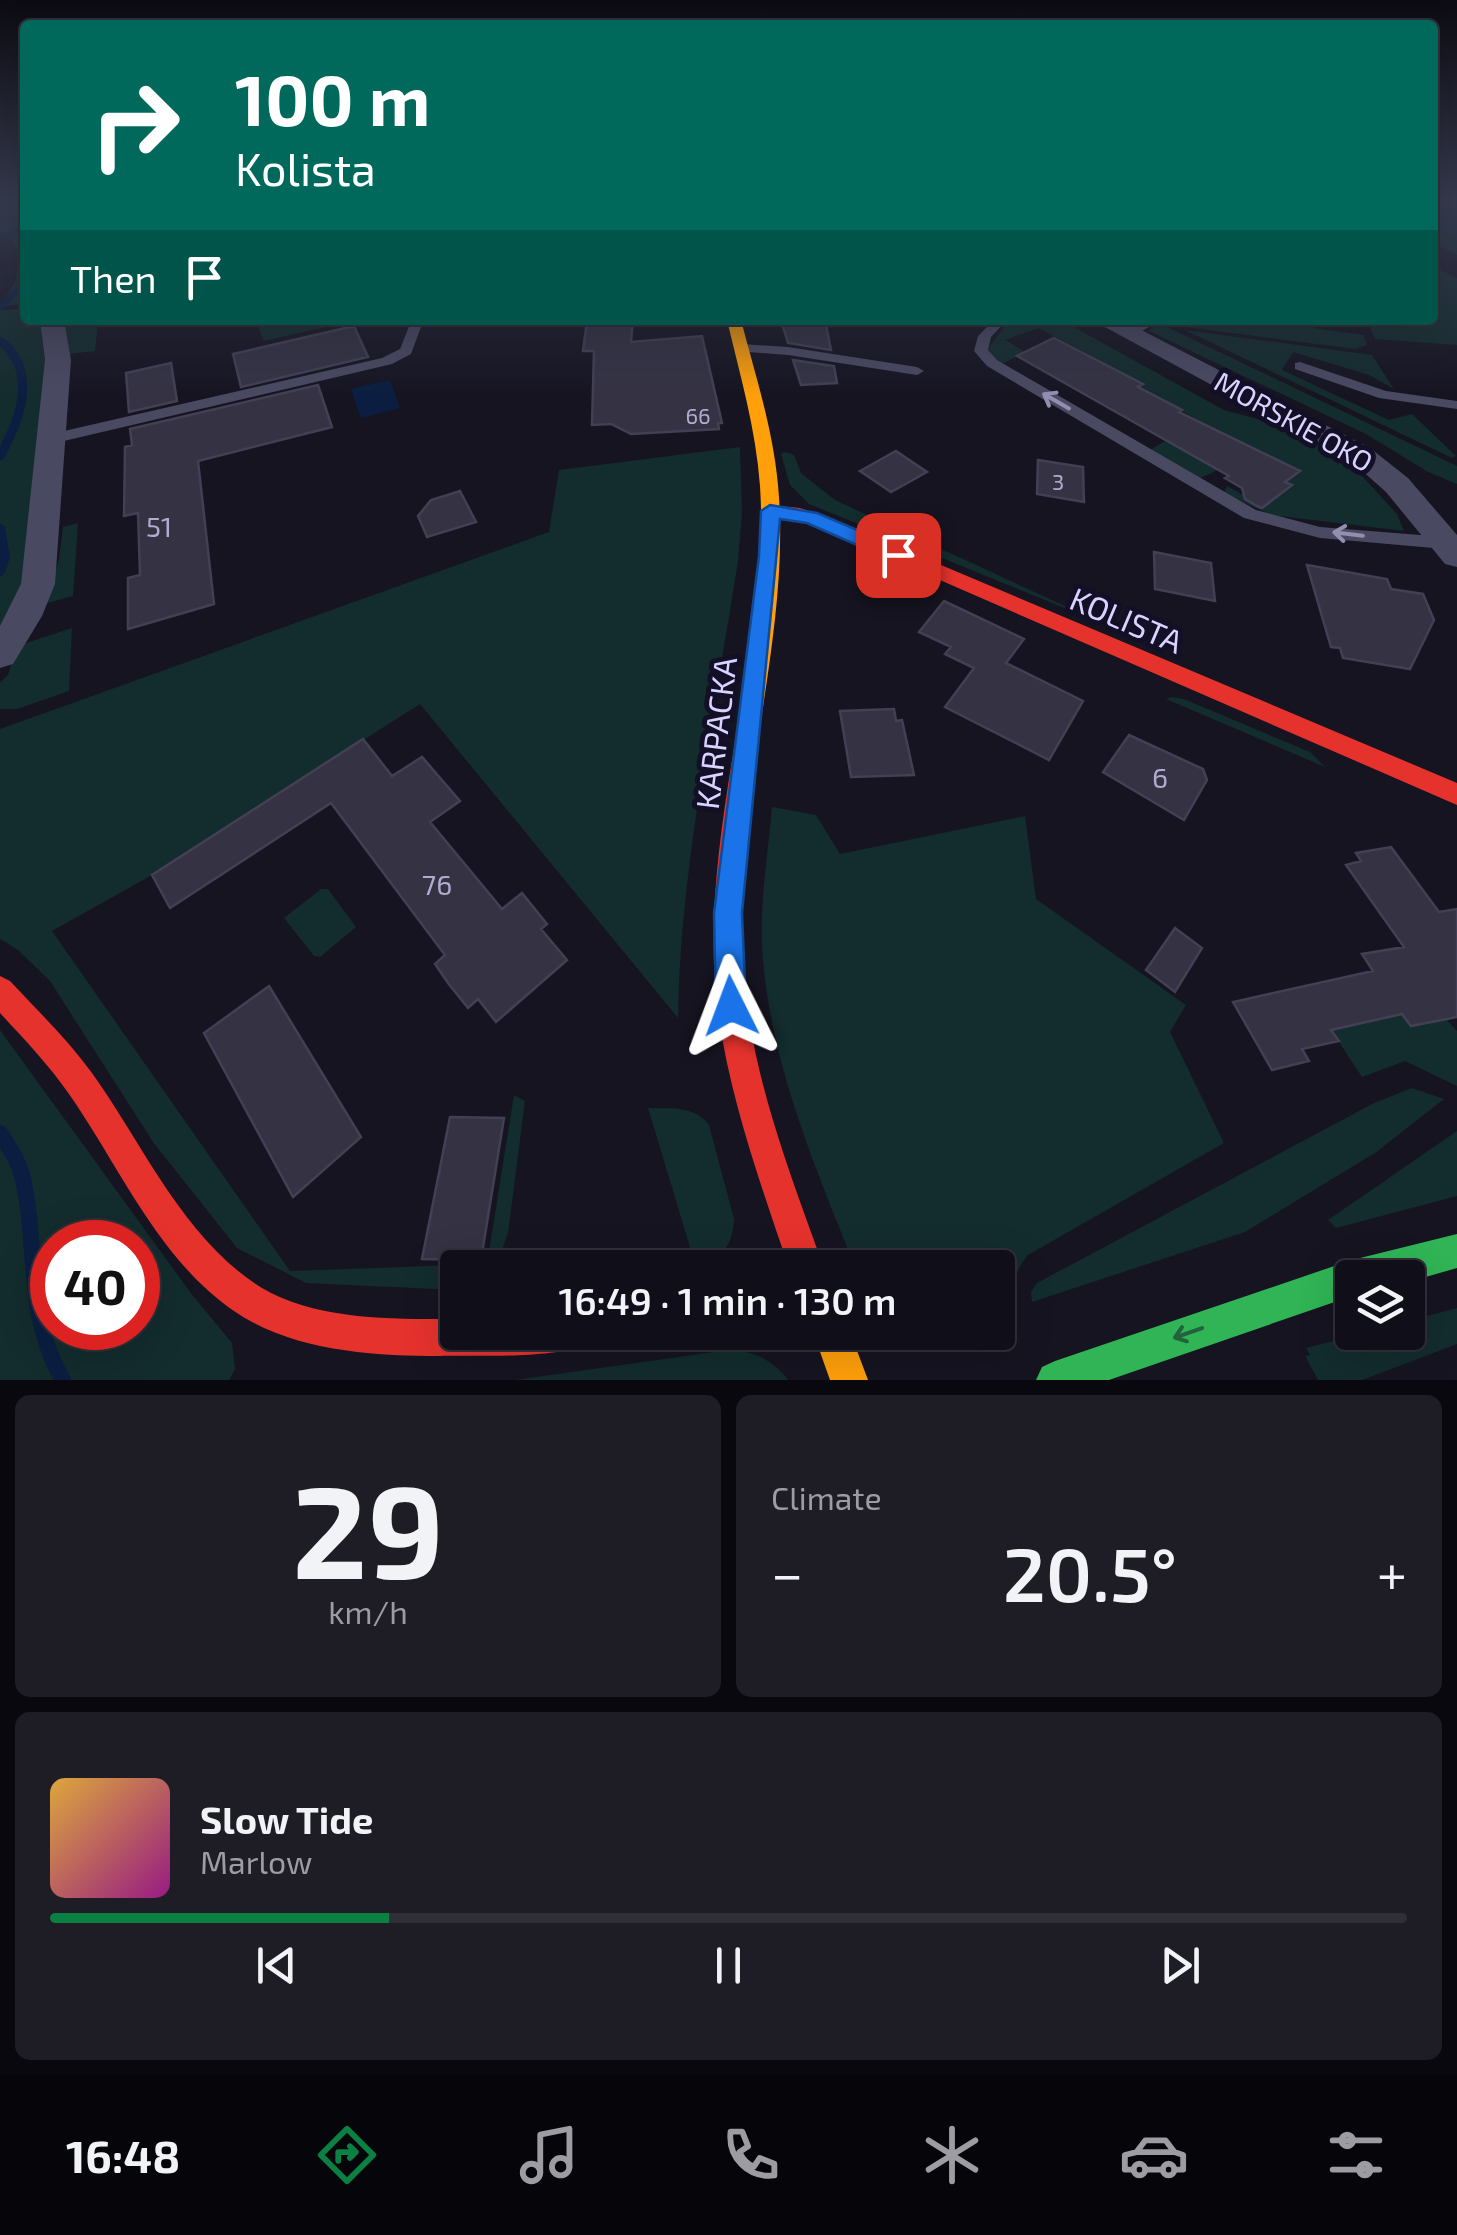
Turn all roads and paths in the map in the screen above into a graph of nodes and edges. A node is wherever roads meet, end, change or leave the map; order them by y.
1 (53, 325) edge
2 (735, 325) edge
3 (997, 325) edge
4 (1131, 325) edge
5 (415, 327) dead end
6 (741, 348) junction
7 (1300, 366) dead end
8 (917, 371) dead end
9 (1457, 406) edge
10 (51, 439) junction
11 (770, 511) junction
12 (1451, 550) edge
13 (0, 654) edge
14 (1457, 794) edge
15 (0, 991) edge
16 (801, 1250) edge
17 (1457, 1250) edge
18 (1420, 1260) edge
19 (1335, 1284) edge
20 (440, 1337) edge
21 (838, 1350) edge
22 (849, 1380) edge
23 (1055, 1380) edge

1 - 10 street
2 - 6 street, KARPACKA
12 -> 3 lane
4 - 12 street, MORSKIE OKO
5 - 10 lane
6 - 8 lane
6 - 11 street, KARPACKA
7 - 9 lane
10 - 13 street
11 - 14 street, KOLISTA
11 - 16 street, KARPACKA
15 - 20 street
17 - 18 street
19 -> 23 street
21 - 22 street

